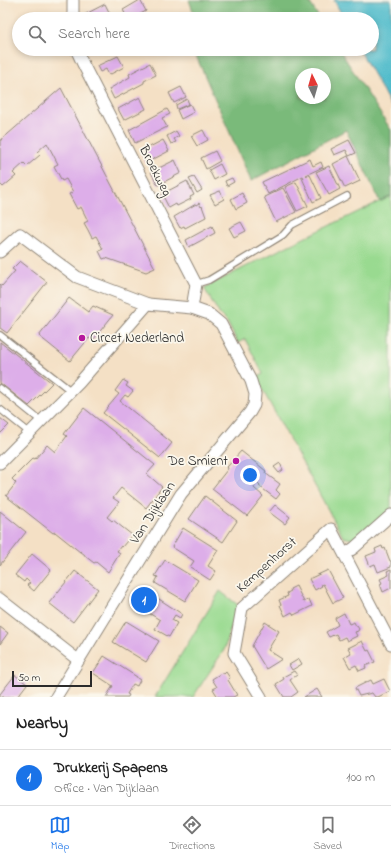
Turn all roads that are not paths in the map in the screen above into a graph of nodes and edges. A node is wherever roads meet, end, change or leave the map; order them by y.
1 (73, 0) edge
2 (73, 12) edge
3 (80, 56) edge
4 (347, 196) dead end
5 (0, 252) edge
6 (196, 284) junction
7 (148, 304) junction
8 (192, 308) junction
9 (0, 335) edge
10 (0, 388) edge
11 (71, 391) junction
12 (0, 409) edge
13 (41, 421) junction
14 (30, 433) junction
15 (0, 463) edge
16 (391, 515) edge
17 (345, 554) junction
18 (0, 599) edge
19 (391, 644) edge
20 (78, 660) junction
21 (56, 697) edge
22 (261, 697) edge

1 - 2 street
3 - 6 street, Broekweg
4 - 6 lane
5 - 7 street, Van Dijklaan
6 - 8 street
7 - 8 street, Van Dijklaan
7 - 11 street
8 - 20 street, Van Dijklaan
9 - 11 lane
10 - 13 lane
11 - 13 street
12 - 14 lane
13 - 14 street
14 - 15 street
16 - 17 street
17 - 19 street
17 - 22 street, Kempenhorst
18 - 20 street
20 - 21 street, Van Dijklaan

